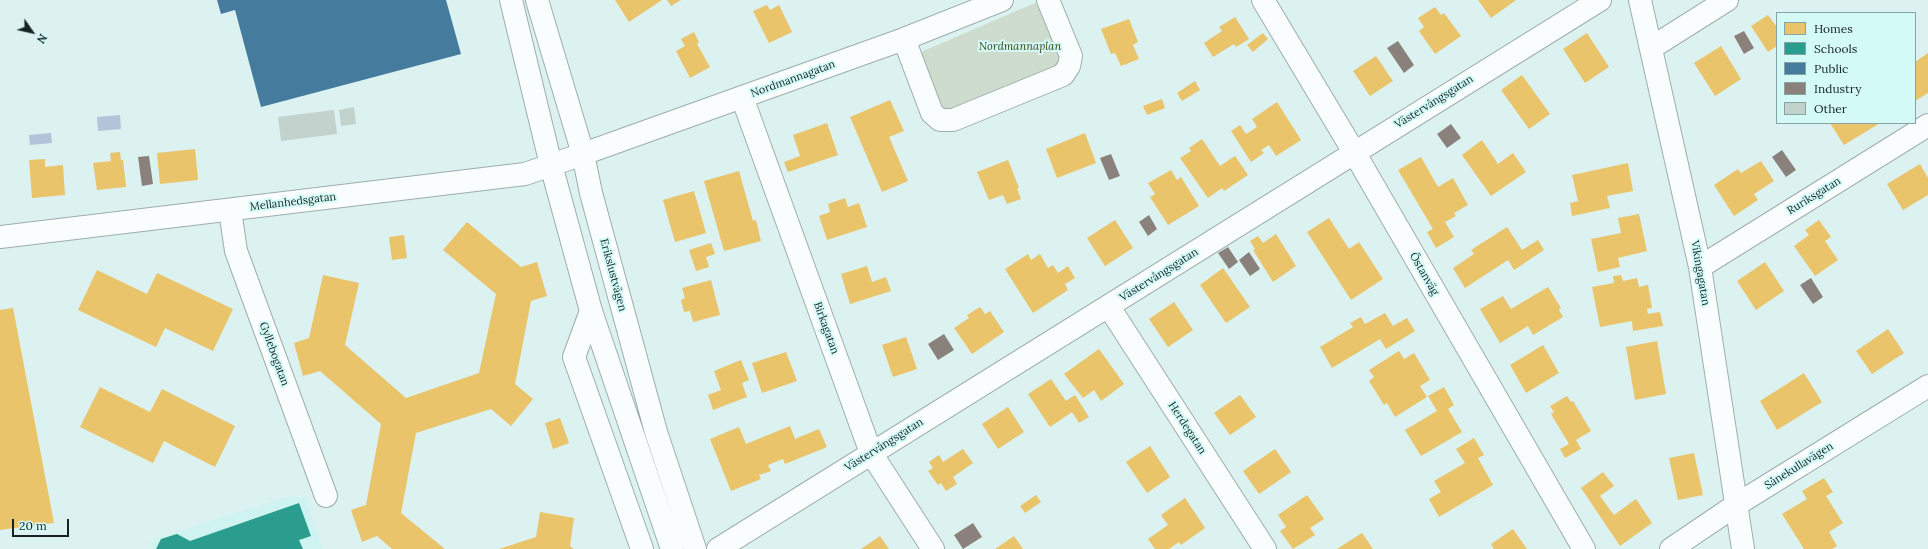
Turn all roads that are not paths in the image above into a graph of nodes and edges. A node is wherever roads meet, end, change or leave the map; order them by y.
1 (511, 0) edge
2 (1002, 0) edge
3 (1048, 0) edge
4 (1263, 0) edge
5 (1600, 0) edge
6 (1640, 0) edge
7 (1727, 0) edge
8 (540, 1) edge
9 (904, 39) junction
10 (1651, 48) junction
11 (742, 97) junction
12 (1928, 125) edge
13 (1354, 152) junction
14 (583, 154) junction
15 (551, 165) junction
16 (230, 210) junction
17 (0, 237) edge
18 (1700, 267) junction
19 (1108, 307) junction
20 (591, 312) junction
21 (1928, 386) edge
22 (872, 453) junction
23 (326, 496) dead end
24 (1736, 505) junction
25 (642, 549) edge
26 (672, 549) edge
27 (695, 549) edge
28 (718, 549) edge
29 (933, 549) edge
30 (1265, 549) edge
31 (1584, 549) edge
32 (1671, 549) edge
33 (1743, 549) edge

1 - 15 street
2 - 9 street, Nordmannagatan
3 - 9 street
4 - 13 street, Östanväg
5 - 13 street, Västervångsgatan
6 - 10 street, Vikingagatan
7 - 10 street
8 - 14 street, Erikslustvägen
9 - 11 street, Nordmannagatan
10 - 18 street, Vikingagatan
11 - 14 street, Nordmannagatan
11 - 22 street, Birkagatan
12 - 18 street, Ruriksgatan
13 - 19 street, Västervångsgatan
13 - 31 street, Östanväg
14 - 15 street, Mellanhedsgatan
14 - 27 street, Erikslustvägen
15 - 16 street, Mellanhedsgatan
15 - 20 street
16 - 17 street, Mellanhedsgatan
16 - 23 street, Gyllebogatan
18 - 24 street, Vikingagatan
19 - 22 street, Västervångsgatan
19 - 30 street, Herdegatan
20 - 25 street
20 - 26 street
21 - 24 street, Sånekullavägen
22 - 28 street, Västervångsgatan
22 - 29 street, Birkagatan
24 - 32 street, Sånekullavägen
24 - 33 street, Vikingagatan

